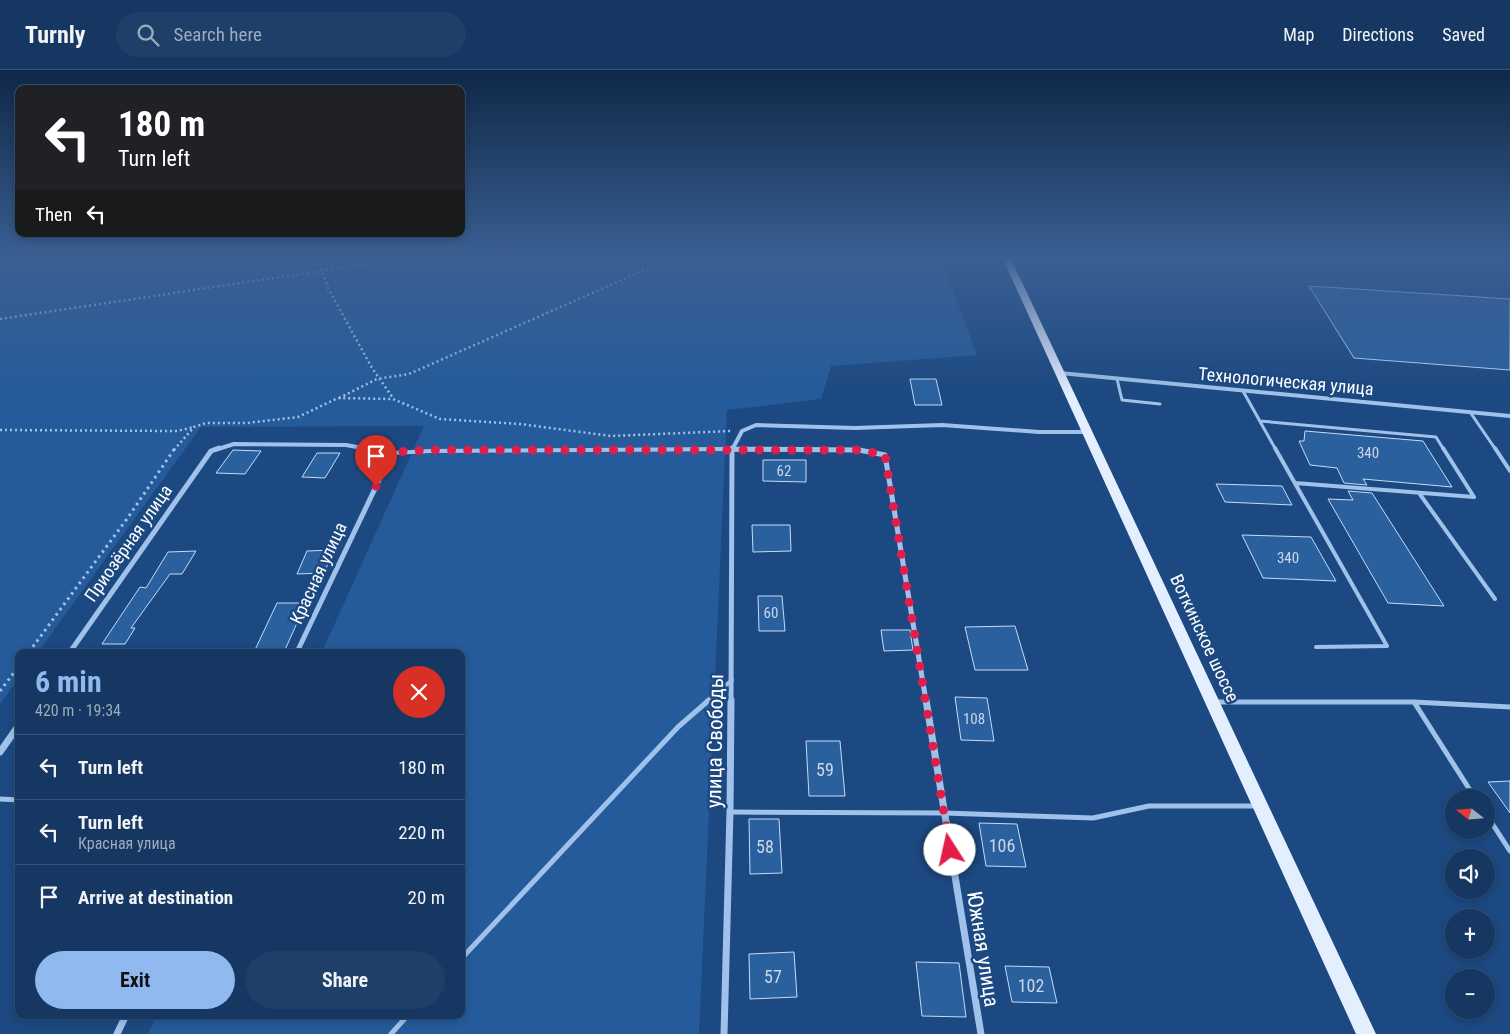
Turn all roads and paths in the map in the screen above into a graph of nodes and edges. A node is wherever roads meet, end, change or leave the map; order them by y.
1 (102, 304) edge
2 (336, 304) edge
3 (567, 304) edge
4 (1028, 304) edge
5 (0, 319) edge
6 (1060, 373) junction
7 (377, 379) junction
8 (1117, 379) junction
9 (1243, 391) junction
10 (338, 398) junction
11 (393, 399) junction
12 (1160, 404) dead end
13 (1470, 412) junction
14 (1510, 416) edge
15 (1260, 421) junction
16 (194, 427) junction
17 (0, 430) edge
18 (742, 431) junction
19 (1087, 432) junction
20 (732, 449) junction
21 (392, 452) junction
22 (1510, 471) edge
23 (1295, 483) junction
24 (1419, 493) junction
25 (1495, 599) dead end
26 (1316, 647) dead end
27 (31, 649) edge
28 (72, 649) edge
29 (298, 649) edge
30 (15, 671) edge
31 (732, 680) junction
32 (0, 691) edge
33 (1212, 702) junction
34 (1414, 702) junction
35 (1510, 707) edge
36 (15, 731) edge
37 (0, 752) edge
38 (1469, 789) edge
39 (0, 799) edge
40 (15, 800) edge
41 (1260, 806) junction
42 (730, 812) junction
43 (944, 813) junction
44 (1495, 828) edge
45 (1510, 851) edge
46 (465, 955) edge
47 (124, 1019) edge
48 (404, 1019) edge
49 (117, 1034) edge
50 (391, 1034) edge
51 (724, 1034) edge
52 (981, 1034) edge
53 (1366, 1034) edge

1 - 5 path
2 - 7 path
3 - 7 path
4 - 6 main road, Воткинское шоссе
6 - 8 street, Технологическая улица
6 - 19 main road, Воткинское шоссе
7 - 10 path
7 - 11 path
8 - 9 street, Технологическая улица
8 - 12 lane
9 - 13 street, Технологическая улица
9 - 15 lane
10 - 11 path
10 - 16 path
11 - 18 path
13 - 14 street, Технологическая улица
13 - 22 lane
15 - 23 lane
15 - 24 lane
16 - 17 path
16 - 27 path
18 - 19 street
18 - 20 street
19 - 33 main road, Воткинское шоссе
20 - 21 lane
20 - 31 street, улица Свободы
20 - 43 street, Южная улица
21 - 28 street, Приозёрная улица
21 - 29 street, Красная улица
23 - 24 lane
23 - 26 lane
24 - 25 lane
30 - 32 path
31 - 42 street, улица Свободы
31 - 46 lane
33 - 34 lane
33 - 41 main road, Воткинское шоссе
34 - 35 lane
34 - 38 lane
36 - 37 street
39 - 40 lane
41 - 43 lane
41 - 53 main road, Воткинское шоссе
42 - 43 lane
42 - 51 street, улица Свободы
43 - 52 street, Южная улица
44 - 45 lane
47 - 49 street
48 - 50 lane

